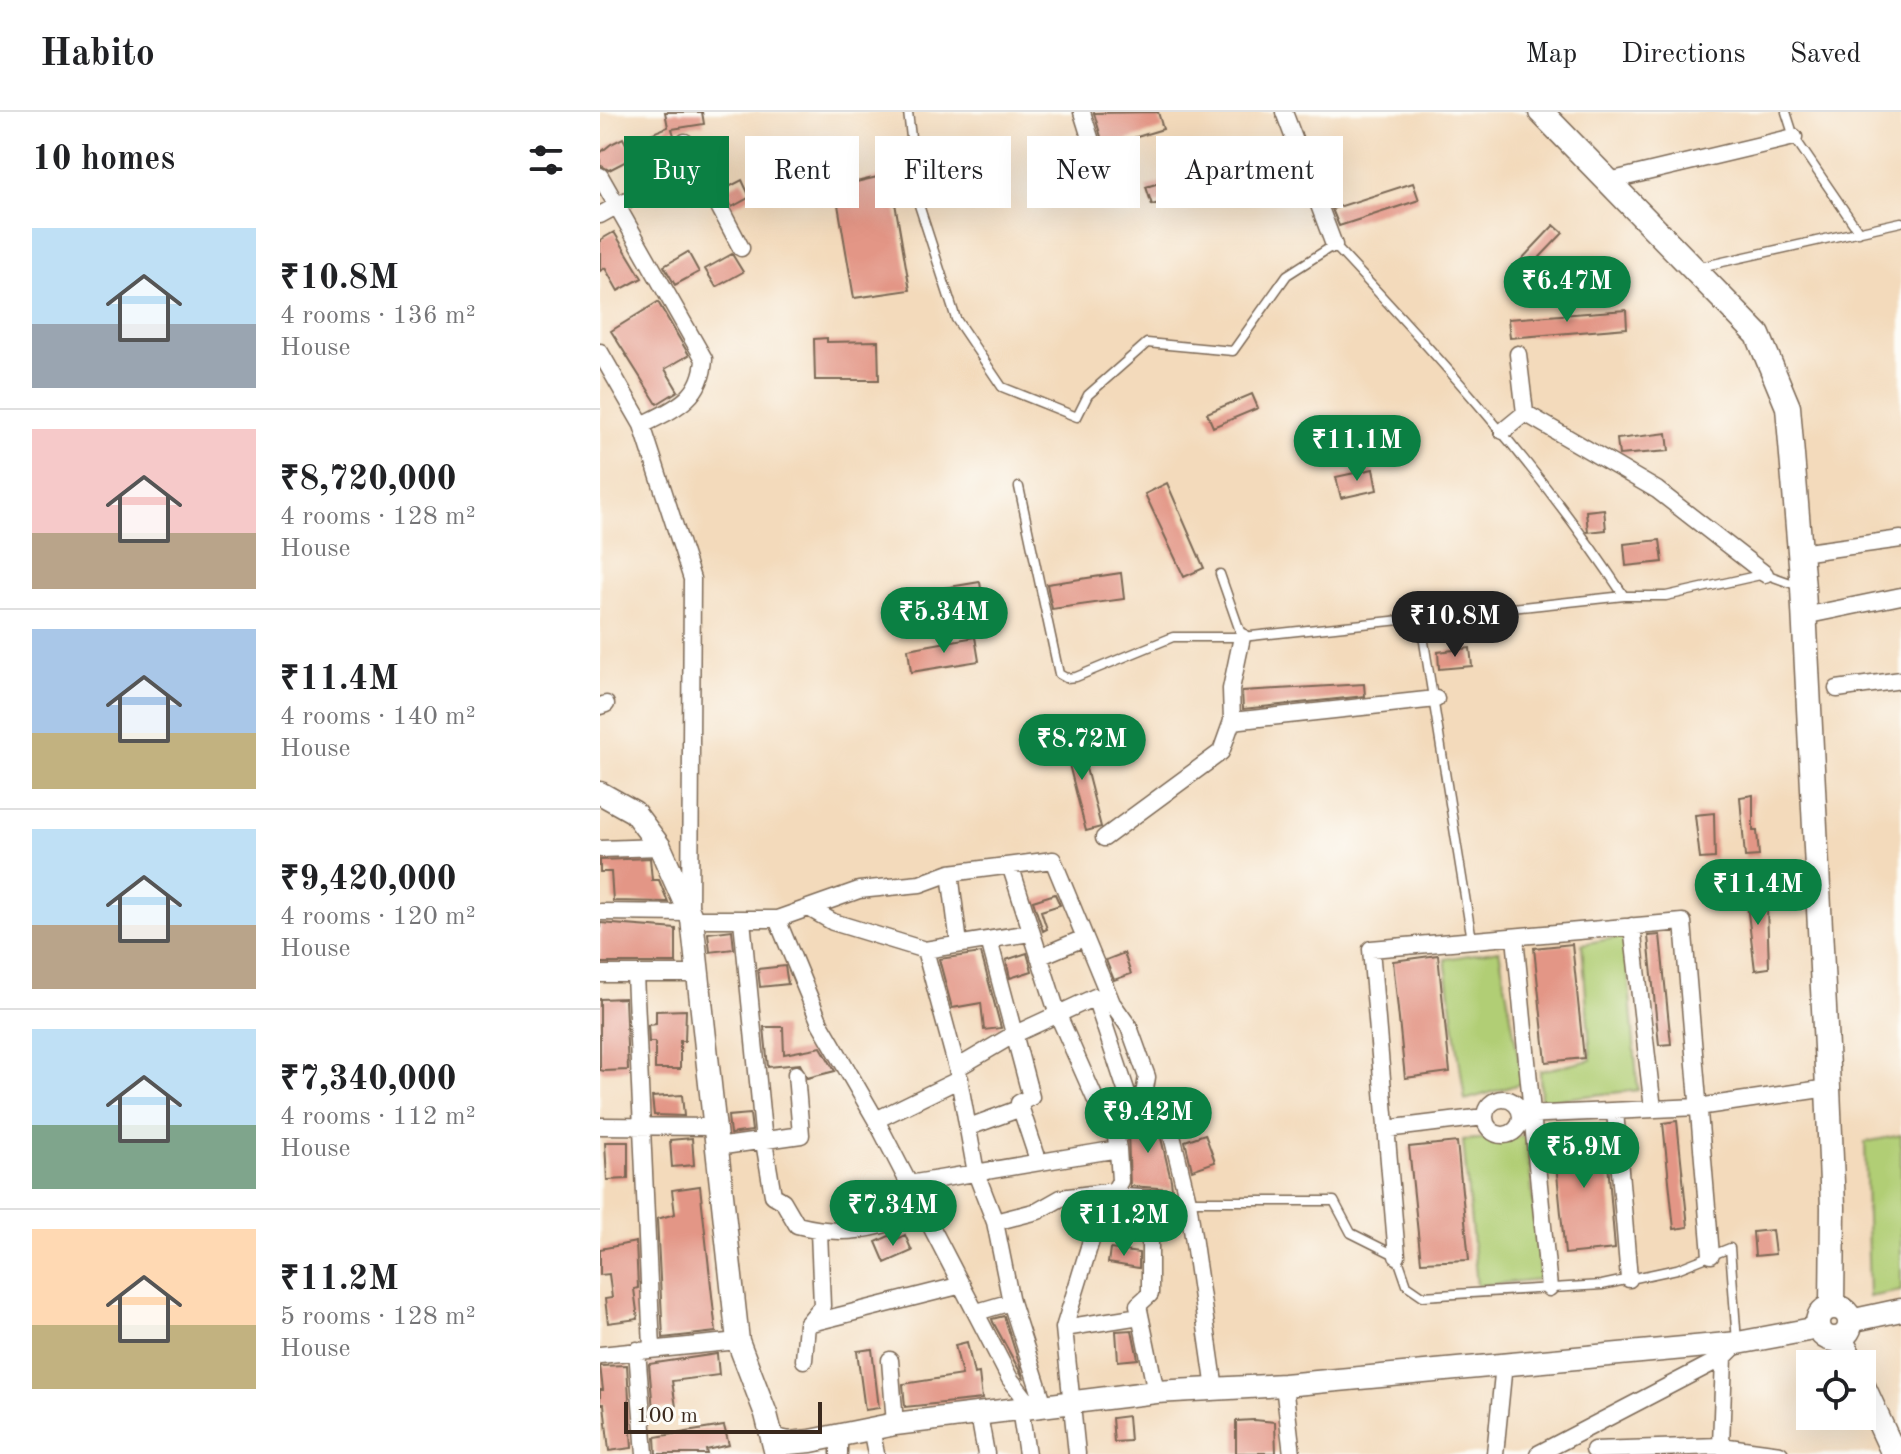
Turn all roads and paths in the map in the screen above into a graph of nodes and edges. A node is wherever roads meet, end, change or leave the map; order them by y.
1 (908, 112) edge
2 (1082, 112) edge
3 (1284, 112) edge
4 (1541, 112) edge
5 (1786, 112) edge
6 (1089, 136) edge
7 (1794, 137) junction
8 (600, 176) edge
9 (1609, 181) junction
10 (624, 201) edge
11 (616, 205) junction
12 (720, 208) edge
13 (600, 215) edge
14 (1901, 222) edge
15 (1859, 232) junction
16 (1334, 245) junction
17 (741, 248) dead end
18 (1695, 268) junction
19 (600, 352) edge
20 (1518, 354) dead end
21 (1525, 413) junction
22 (642, 425) junction
23 (1503, 431) junction
24 (1019, 487) dead end
25 (1901, 539) edge
26 (1800, 553) junction
27 (1220, 574) dead end
28 (1765, 574) junction
29 (1803, 588) junction
30 (1624, 596) junction
31 (1901, 596) edge
32 (1804, 616) junction
33 (1420, 617) junction
34 (1242, 637) junction
35 (1901, 680) edge
36 (1837, 689) dead end
37 (1436, 699) junction
38 (1232, 721) junction
39 (600, 793) edge
40 (1104, 838) dead end
41 (660, 847) junction
42 (600, 849) edge
43 (1011, 868) junction
44 (950, 873) junction
45 (809, 908) junction
46 (600, 912) edge
47 (691, 916) junction
48 (777, 919) junction
49 (742, 920) junction
50 (1632, 926) junction
51 (1030, 933) junction
52 (1515, 937) junction
53 (1084, 938) junction
54 (989, 940) junction
55 (1472, 941) junction
56 (959, 944) junction
57 (925, 950) junction
58 (1039, 957) junction
59 (600, 974) edge
60 (699, 974) junction
61 (635, 975) junction
62 (1058, 1015) junction
63 (1013, 1035) junction
64 (796, 1074) dead end
65 (959, 1074) junction
66 (1828, 1088) junction
67 (1131, 1105) junction
68 (1165, 1107) dead end
69 (1698, 1107) junction
70 (1021, 1108) junction
71 (1653, 1109) junction
72 (1615, 1111) junction
73 (1528, 1115) junction
74 (1484, 1117) junction
75 (876, 1120) junction
76 (600, 1126) edge
77 (969, 1127) junction
78 (642, 1129) junction
79 (1386, 1129) junction
80 (716, 1137) junction
81 (1117, 1141) junction
82 (764, 1142) junction
83 (1038, 1160) junction
84 (976, 1173) junction
85 (909, 1184) junction
86 (1112, 1194) junction
87 (1150, 1201) junction
88 (1188, 1201) junction
89 (922, 1213) junction
90 (995, 1222) junction
91 (819, 1231) junction
92 (1711, 1255) junction
93 (1397, 1256) junction
94 (1629, 1279) junction
95 (962, 1285) junction
96 (1549, 1288) junction
97 (1011, 1302) junction
98 (1901, 1310) edge
99 (977, 1312) junction
100 (1140, 1316) junction
101 (807, 1324) junction
102 (1834, 1326) junction
103 (1064, 1328) junction
104 (738, 1341) junction
105 (644, 1349) junction
106 (1731, 1350) junction
107 (1838, 1350) edge
108 (1846, 1350) edge
109 (600, 1355) edge
110 (804, 1360) dead end
111 (890, 1360) dead end
112 (1504, 1364) junction
113 (1284, 1385) junction
114 (1215, 1389) junction
115 (1156, 1392) junction
116 (1071, 1401) junction
117 (1032, 1407) junction
118 (979, 1415) junction
119 (1876, 1415) edge
120 (895, 1424) junction
121 (871, 1428) junction
122 (1870, 1430) edge
123 (839, 1445) edge
124 (1721, 1446) junction
125 (776, 1447) edge
126 (810, 1447) edge
127 (1594, 1450) dead end
128 (645, 1454) edge
129 (876, 1454) edge
130 (986, 1454) edge
131 (1027, 1454) edge
132 (1077, 1454) edge
133 (1292, 1454) edge
134 (1495, 1454) edge
135 (1538, 1454) edge
136 (1780, 1454) edge
137 (1881, 1454) edge
138 (1894, 1454) edge

1 - 16 lane
2 - 6 street
3 - 16 street
4 - 9 main road
5 - 7 lane
7 - 9 street
7 - 15 lane
8 - 11 street
9 - 18 main road
10 - 11 street
11 - 13 street
11 - 22 street
12 - 17 street
14 - 15 lane
15 - 18 lane
16 - 23 lane
18 - 26 main road
19 - 22 street
20 - 21 street
21 - 23 street
21 - 28 street
22 - 47 street
23 - 30 lane
24 - 34 lane
25 - 26 street
26 - 29 main road
27 - 34 lane
28 - 29 lane
28 - 30 lane
29 - 32 main road
30 - 33 lane
31 - 32 street
32 - 66 main road
33 - 34 lane
33 - 37 lane
34 - 38 street
35 - 36 street
37 - 38 street
37 - 55 lane
38 - 40 street
39 - 41 main road
41 - 42 street
41 - 47 main road
43 - 44 street
43 - 51 street
43 - 53 street
44 - 45 street
44 - 56 street
45 - 48 street
45 - 57 street
46 - 47 street
47 - 49 street
47 - 60 main road
48 - 49 street
48 - 75 street
49 - 82 street
50 - 52 street
50 - 69 street
50 - 71 street
51 - 54 street
51 - 58 street
52 - 55 street
52 - 73 street
53 - 58 street
53 - 67 street
54 - 56 street
54 - 63 street
55 - 79 street
56 - 57 street
57 - 65 street
58 - 62 street
59 - 61 street
60 - 61 street
60 - 80 main road
61 - 78 street
62 - 63 street
62 - 67 street
62 - 81 street
63 - 65 street
63 - 70 street
64 - 82 street
65 - 75 street
65 - 77 street
66 - 69 street
66 - 102 main road
67 - 81 street
68 - 88 street
69 - 71 street
69 - 92 street
70 - 77 street
70 - 83 street
71 - 72 street
72 - 73 street
72 - 94 street
73 - 74 street
73 - 74 street
73 - 96 street
74 - 79 street
75 - 85 street
76 - 78 street
77 - 84 street
78 - 80 street
78 - 105 street
79 - 93 street
80 - 82 street
80 - 104 main road
81 - 83 street
81 - 86 street
82 - 91 street
83 - 84 street
84 - 85 street
84 - 90 street
85 - 89 street
86 - 87 street
86 - 90 street
86 - 103 street
87 - 88 street
87 - 100 street
88 - 93 lane
88 - 114 street
89 - 91 street
89 - 95 street
90 - 97 street
91 - 101 street
92 - 94 lane
92 - 106 lane
93 - 96 lane
94 - 96 lane
95 - 99 street
95 - 101 street
97 - 99 street
97 - 117 street
98 - 102 main road
99 - 117 street
100 - 103 street
100 - 115 street
101 - 110 street
102 - 106 main road
102 - 107 main road
102 - 108 main road
103 - 116 street
104 - 105 street
104 - 125 main road
105 - 109 street
105 - 128 street
106 - 112 main road
106 - 124 street
106 - 135 street
111 - 120 street
112 - 113 main road
112 - 134 street
113 - 114 main road
113 - 133 street
114 - 115 main road
115 - 116 main road
116 - 117 main road
116 - 132 street
117 - 118 main road
117 - 131 street
118 - 120 main road
118 - 130 street
119 - 138 main road
120 - 121 main road
121 - 123 main road
121 - 129 street
122 - 137 main road
123 - 126 main road
124 - 127 street
124 - 136 street
125 - 126 main road

